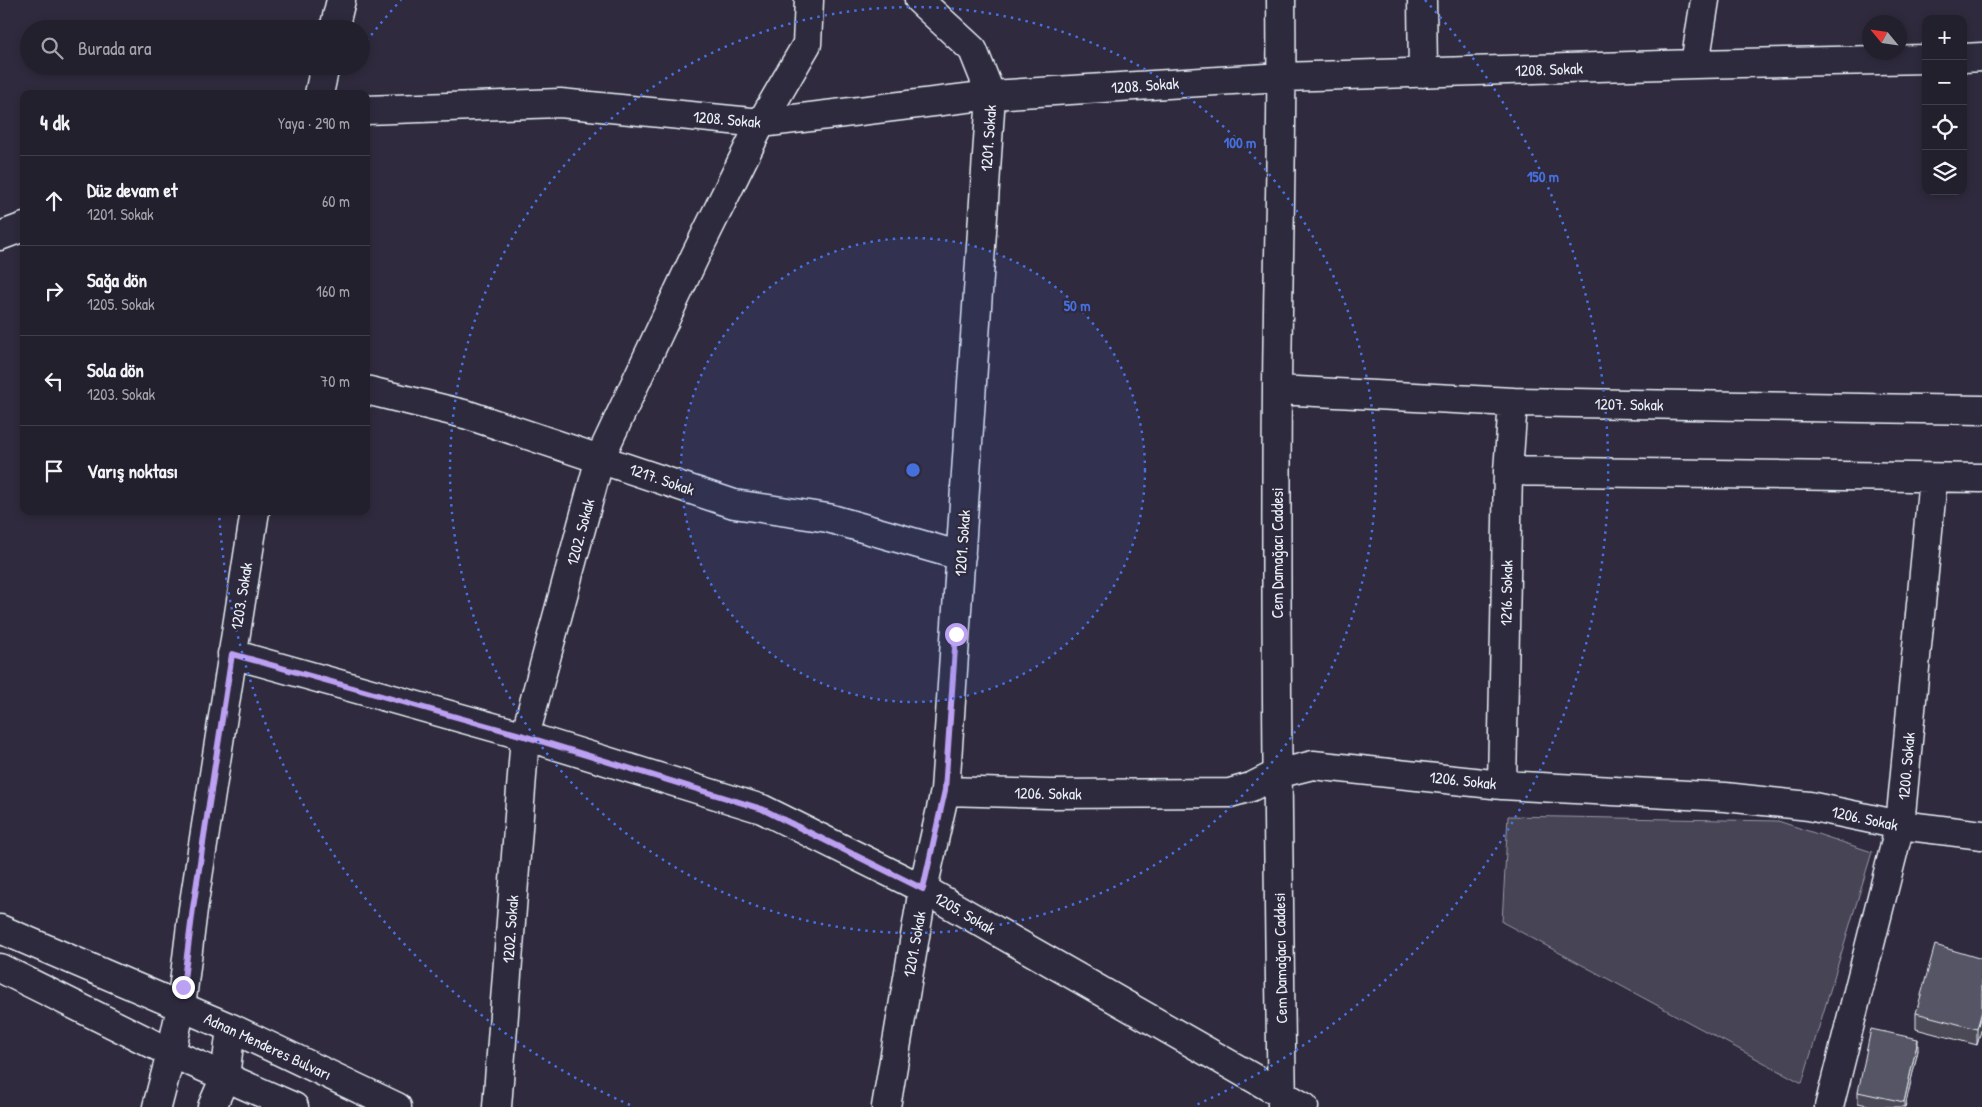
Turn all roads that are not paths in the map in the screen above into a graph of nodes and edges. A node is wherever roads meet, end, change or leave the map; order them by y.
1 (341, 0) edge
2 (809, 0) edge
3 (919, 0) edge
4 (1282, 0) edge
5 (1422, 0) edge
6 (1705, 0) edge
7 (336, 20) edge
8 (1982, 57) edge
9 (1967, 58) edge
10 (1922, 59) edge
11 (1695, 64) junction
12 (1424, 73) junction
13 (323, 75) edge
14 (1282, 76) junction
15 (320, 90) edge
16 (991, 95) junction
17 (370, 110) edge
18 (761, 123) junction
19 (20, 228) edge
20 (0, 236) edge
21 (1277, 390) junction
22 (370, 391) edge
23 (1513, 402) junction
24 (1982, 410) edge
25 (600, 458) junction
26 (1508, 471) junction
27 (1933, 478) junction
28 (1982, 478) edge
29 (254, 515) edge
30 (961, 556) junction
31 (232, 654) junction
32 (524, 736) junction
33 (1277, 774) junction
34 (1502, 784) junction
35 (945, 790) junction
36 (1900, 825) junction
37 (1982, 835) edge
38 (923, 889) junction
39 (0, 929) edge
40 (0, 968) edge
41 (180, 1007) junction
42 (231, 1028) junction
43 (171, 1053) junction
44 (225, 1077) junction
45 (1290, 1103) edge
46 (157, 1107) edge
47 (212, 1107) edge
48 (294, 1107) edge
49 (397, 1107) edge
50 (497, 1107) edge
51 (886, 1107) edge
52 (1829, 1107) edge

1 - 7 street
2 - 18 street, 1202. Sokak
3 - 16 street, 1201. Sokak
4 - 14 street, Cem Damağacı Caddesi
5 - 12 street
6 - 11 street
8 - 9 street
10 - 11 street, 1208. Sokak
11 - 12 street, 1208. Sokak
12 - 14 street, 1208. Sokak
13 - 15 street
14 - 16 street, 1208. Sokak
14 - 21 street, Cem Damağacı Caddesi
16 - 18 street, 1208. Sokak
16 - 30 street, 1201. Sokak
17 - 18 street, 1208. Sokak
18 - 25 street, 1202. Sokak
19 - 20 street
21 - 23 street, 1207. Sokak
21 - 33 street, Cem Damağacı Caddesi
22 - 25 street, 1217. Sokak
23 - 24 street, 1207. Sokak
23 - 26 street, 1216. Sokak
25 - 30 street, 1217. Sokak
25 - 32 street, 1202. Sokak
26 - 27 street
26 - 34 street, 1216. Sokak
27 - 28 street
27 - 36 street, 1200. Sokak
29 - 31 street, 1203. Sokak
30 - 35 street, 1201. Sokak
31 - 32 street, 1205. Sokak
31 - 41 street, 1203. Sokak
32 - 38 street, 1205. Sokak
32 - 50 street, 1202. Sokak
33 - 34 street, 1206. Sokak
33 - 35 street, 1206. Sokak
33 - 45 street, Cem Damağacı Caddesi
34 - 36 street, 1206. Sokak
35 - 38 street, 1201. Sokak
36 - 37 street, 1206. Sokak
36 - 52 street, 1200. Sokak
38 - 45 street, 1205. Sokak
38 - 51 street, 1201. Sokak
39 - 41 street, Adnan Menderes Bulvarı
40 - 43 street
41 - 42 street, Adnan Menderes Bulvarı
41 - 43 street, 1203. Sokak
42 - 44 street
42 - 49 street, Adnan Menderes Bulvarı
43 - 44 street
43 - 46 street, 1203. Sokak
44 - 47 street
44 - 48 street

